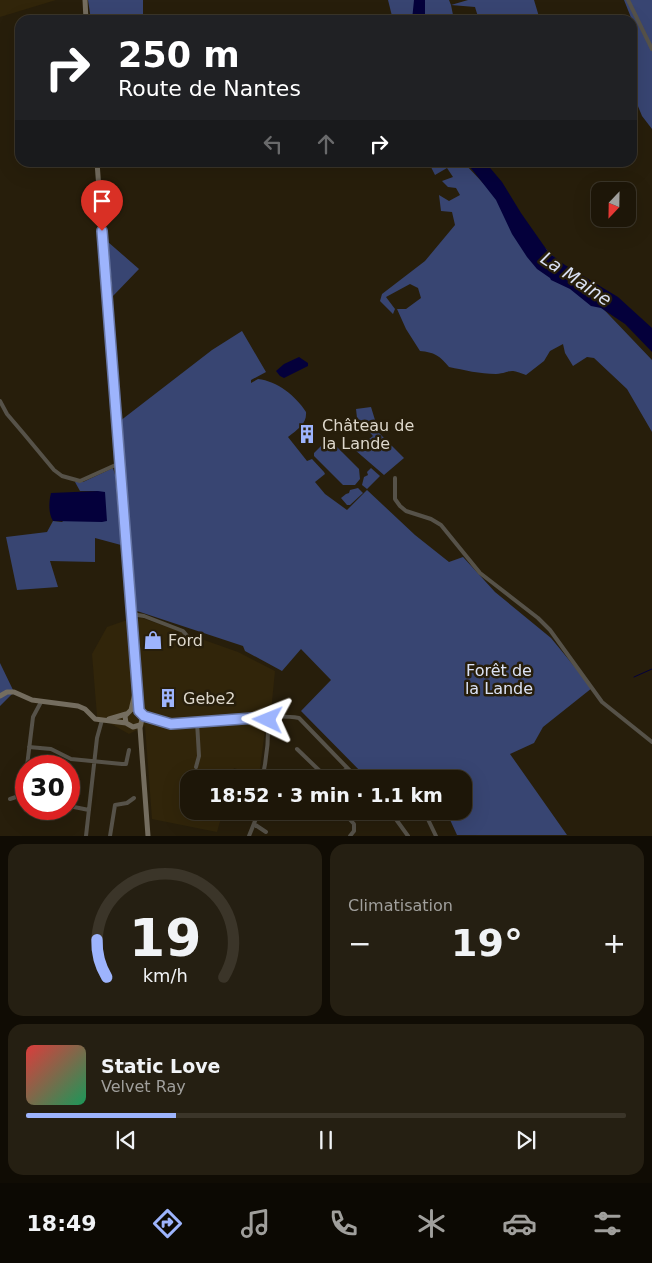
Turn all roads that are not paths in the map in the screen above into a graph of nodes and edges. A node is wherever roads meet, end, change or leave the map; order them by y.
1 (85, 0) edge
2 (628, 0) edge
3 (86, 15) edge
4 (635, 15) edge
5 (637, 18) edge
6 (652, 49) edge
7 (97, 167) edge
8 (0, 401) edge
9 (120, 463) junction
10 (395, 478) dead end
11 (132, 614) junction
12 (189, 644) dead end
13 (136, 687) junction
14 (0, 696) edge
15 (41, 702) junction
16 (128, 712) junction
17 (140, 713) junction
18 (269, 717) junction
19 (104, 720) junction
20 (157, 720) junction
21 (197, 722) junction
22 (126, 723) junction
23 (141, 723) junction
24 (133, 727) junction
25 (141, 742) junction
26 (652, 742) edge
27 (29, 747) junction
28 (297, 749) dead end
29 (129, 750) dead end
30 (28, 755) edge
31 (94, 761) junction
32 (196, 767) dead end
33 (347, 769) edge
34 (264, 770) edge
35 (319, 770) edge
36 (15, 798) edge
37 (134, 798) dead end
38 (10, 799) dead end
39 (80, 808) edge
40 (89, 810) junction
41 (256, 820) edge
42 (350, 820) edge
43 (397, 820) edge
44 (428, 820) edge
45 (254, 824) junction
46 (266, 832) dead end
47 (86, 836) edge
48 (110, 836) edge
49 (148, 836) edge
50 (249, 836) edge
51 (350, 836) edge
52 (408, 836) edge
53 (436, 836) edge

1 - 3 main road
2 - 4 street
5 - 6 street
7 - 9 main road
8 - 9 street
9 - 11 main road
10 - 26 street
11 - 12 street
11 - 13 main road
13 - 16 main road
13 - 17 main road
14 - 15 main road
15 - 19 main road
15 - 27 street
16 - 17 main road
16 - 19 main road
16 - 22 main road
17 - 20 street
17 - 23 main road
18 - 21 street
18 - 33 street
18 - 34 street
19 - 22 main road
19 - 31 street
20 - 21 street
20 - 23 street
21 - 32 street
22 - 24 main road
23 - 24 main road
23 - 25 main road
24 - 25 main road
25 - 49 main road
27 - 30 street
27 - 31 street
28 - 35 street
29 - 31 street
31 - 40 street
36 - 38 street
37 - 48 street
39 - 40 street
40 - 47 street
41 - 45 street
42 - 51 street
43 - 52 street
44 - 53 street
45 - 46 street
45 - 50 street

